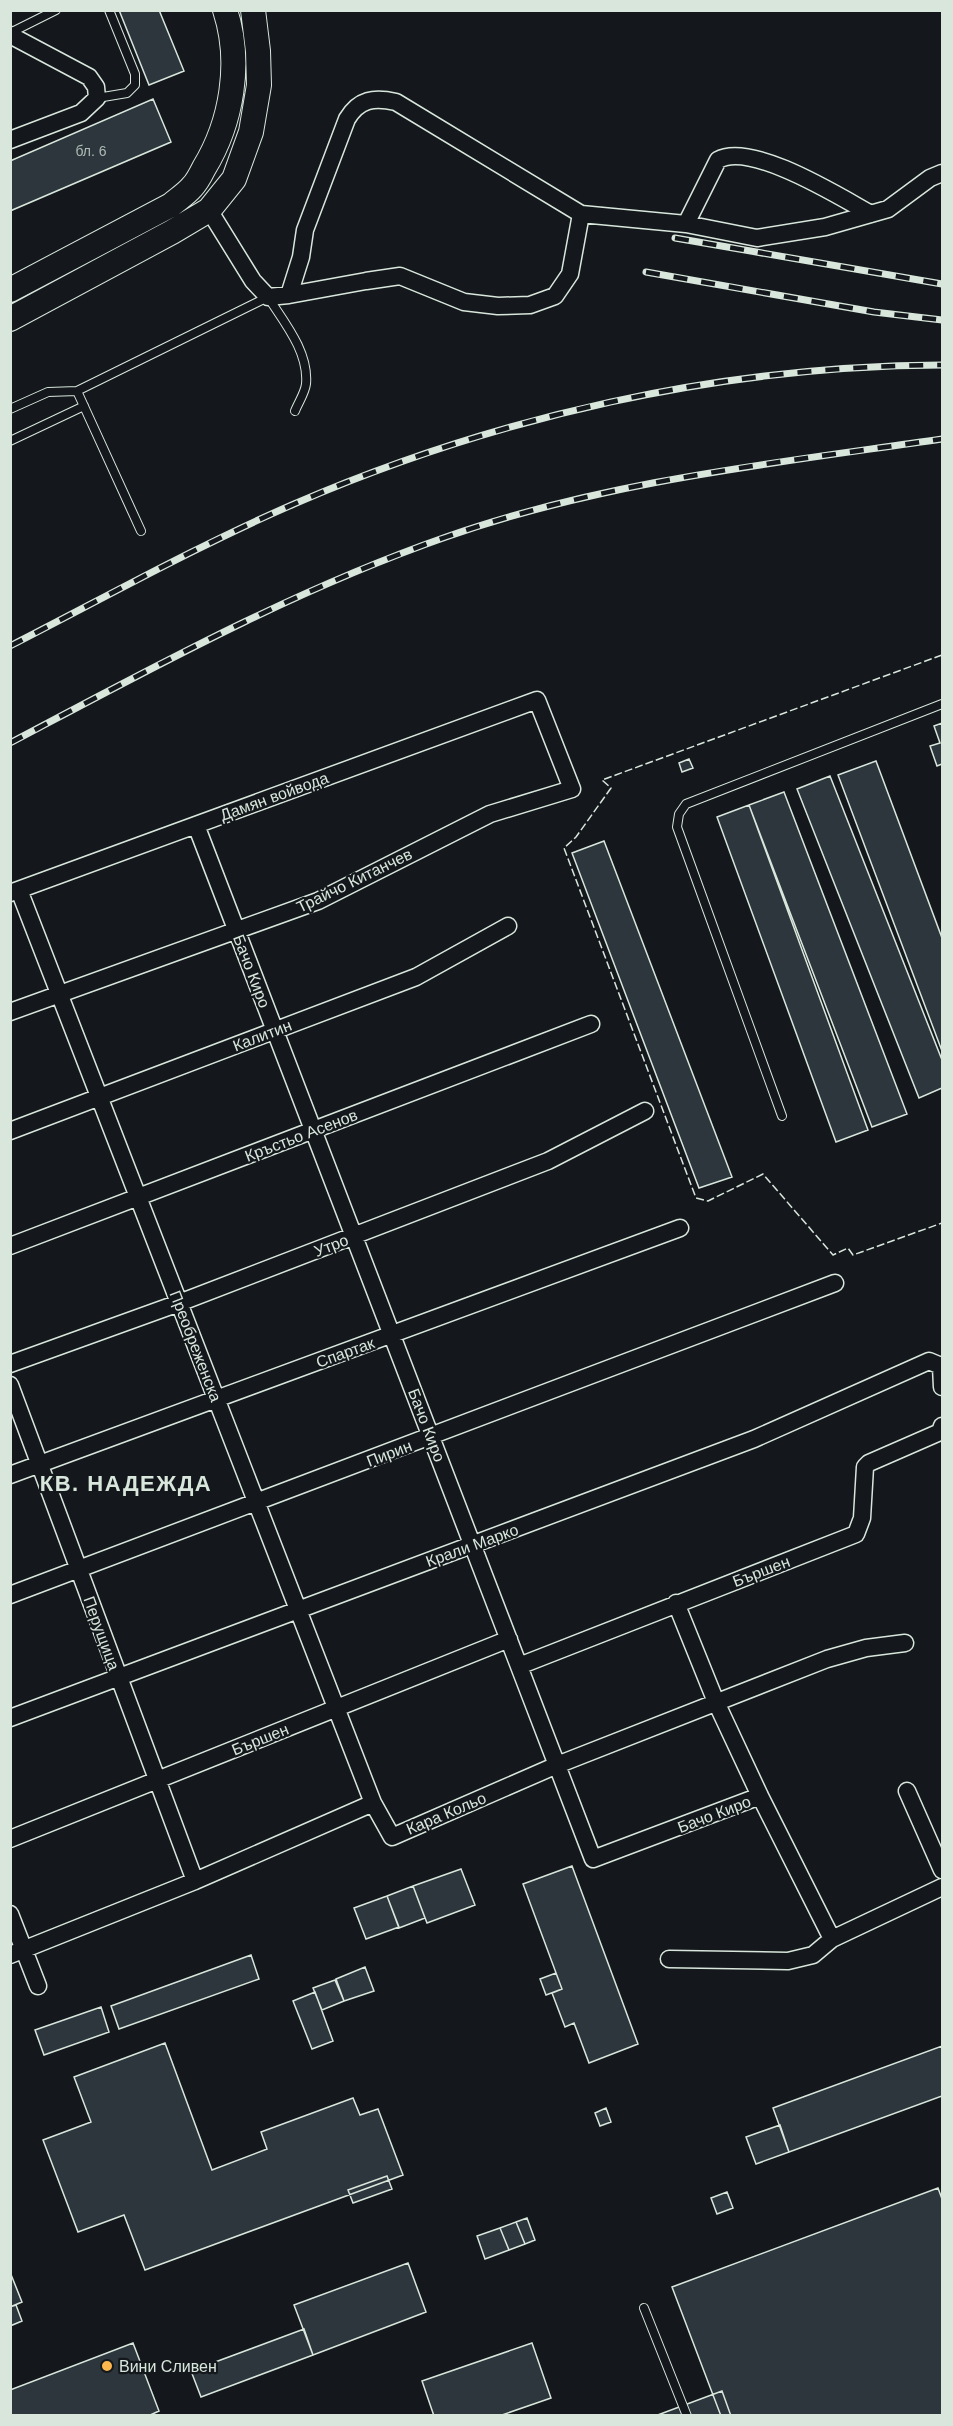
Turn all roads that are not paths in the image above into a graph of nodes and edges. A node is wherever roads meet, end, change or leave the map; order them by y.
1 (56, 10) edge
2 (109, 10) edge
3 (225, 10) edge
4 (253, 10) edge
5 (10, 34) edge
6 (98, 98) junction
7 (10, 140) edge
8 (942, 173) edge
9 (209, 210) junction
10 (871, 213) junction
11 (581, 214) junction
12 (686, 224) junction
13 (10, 290) edge
14 (289, 295) junction
15 (268, 297) junction
16 (10, 318) edge
17 (77, 391) junction
18 (84, 406) junction
19 (10, 409) edge
20 (295, 411) dead end
21 (10, 441) edge
22 (141, 531) dead end
23 (537, 699) joint
24 (942, 704) edge
25 (196, 825) junction
26 (15, 891) edge
27 (508, 926) dead end
28 (237, 930) junction
29 (59, 993) junction
30 (10, 1012) edge
31 (591, 1024) dead end
32 (275, 1030) junction
33 (99, 1096) junction
34 (645, 1111) dead end
35 (782, 1116) dead end
36 (10, 1131) edge
37 (313, 1131) junction
38 (138, 1198) junction
39 (680, 1228) dead end
40 (354, 1237) junction
41 (10, 1246) edge
42 (835, 1283) dead end
43 (179, 1303) junction
44 (392, 1334) junction
45 (10, 1364) edge
46 (10, 1384) edge
47 (942, 1387) edge
48 (216, 1399) junction
49 (942, 1426) edge
50 (431, 1437) junction
51 (40, 1464) junction
52 (10, 1475) edge
53 (257, 1503) junction
54 (472, 1545) junction
55 (79, 1570) junction
56 (10, 1595) edge
57 (676, 1603) junction
58 (298, 1610) junction
59 (509, 1639) junction
60 (905, 1643) dead end
61 (519, 1666) junction
62 (119, 1677) junction
63 (716, 1702) junction
64 (336, 1708) junction
65 (10, 1718) edge
66 (557, 1765) junction
67 (157, 1780) junction
68 (908, 1791) dead end
69 (760, 1796) junction
70 (373, 1803) junction
71 (10, 1839) edge
72 (942, 1870) edge
73 (195, 1881) junction
74 (942, 1887) edge
75 (10, 1914) edge
76 (832, 1939) junction
77 (17, 1953) edge
78 (669, 1959) dead end
79 (38, 1986) dead end
80 (644, 2308) dead end
81 (687, 2415) edge

1 - 5 lane
2 - 6 lane
3 - 13 main road
4 - 9 main road
5 - 6 street
6 - 7 street
8 - 10 street
9 - 15 street
9 - 16 main road
10 - 12 street
10 - 12 street
11 - 12 street
11 - 14 street
11 - 14 street
14 - 15 street
15 - 17 lane
15 - 20 lane
17 - 18 lane
17 - 19 lane
18 - 21 lane
18 - 22 lane
23 - 25 street, Дамян войвода
23 - 28 street, Трайчо Китанчев
24 - 35 lane
25 - 26 street, Дамян войвода
25 - 28 street, Бачо Киро
26 - 29 street, Преобреженска
27 - 32 street, Калитин
28 - 29 street, Трайчо Китанчев
28 - 32 street, Бачо Киро
29 - 30 street, Трайчо Китанчев
29 - 33 street, Преобреженска
31 - 37 street, Кръстьо Асенов
32 - 33 street, Калитин
32 - 37 street, Бачо Киро
33 - 36 street, Калитин
33 - 38 street, Преобреженска
34 - 40 street, Утро
37 - 38 street, Кръстьо Асенов
37 - 40 street, Бачо Киро
38 - 41 street, Кръстьо Асенов
38 - 43 street, Преобреженска
39 - 44 street, Спартак
40 - 43 street, Утро
40 - 44 street, Бачо Киро
42 - 50 street, Пирин
43 - 45 street, Утро
43 - 48 street, Преобреженска
44 - 48 street, Спартак
44 - 50 street, Бачо Киро
46 - 51 street, Перущица
47 - 54 street, Крали Марко
48 - 51 street, Спартак
48 - 53 street, Преобреженска
49 - 57 street, Бършен
50 - 53 street, Пирин
50 - 54 street, Бачо Киро
51 - 52 street, Спартак
51 - 55 street, Перущица
53 - 55 street, Пирин
53 - 58 street, Преобреженска
54 - 58 street, Крали Марко
54 - 59 street, Бачо Киро
55 - 56 street, Пирин
55 - 62 street, Перущица
57 - 61 street, Бършен
57 - 63 street
58 - 62 street, Крали Марко
58 - 64 street, Преобреженска
59 - 61 street, Бачо Киро
59 - 64 street, Бършен
60 - 63 street, Кара Кольо
61 - 66 street, Бачо Киро
62 - 65 street, Крали Марко
62 - 67 street, Перущица
63 - 66 street, Кара Кольо
63 - 69 street
64 - 67 street, Бършен
64 - 70 street, Преобреженска
66 - 69 street, Бачо Киро
66 - 70 street, Кара Кольо
67 - 71 street, Бършен
67 - 73 street, Перущица
68 - 72 street
69 - 76 street
70 - 73 street
73 - 77 street
74 - 76 street
75 - 77 street
76 - 78 street
77 - 79 street
80 - 81 lane

